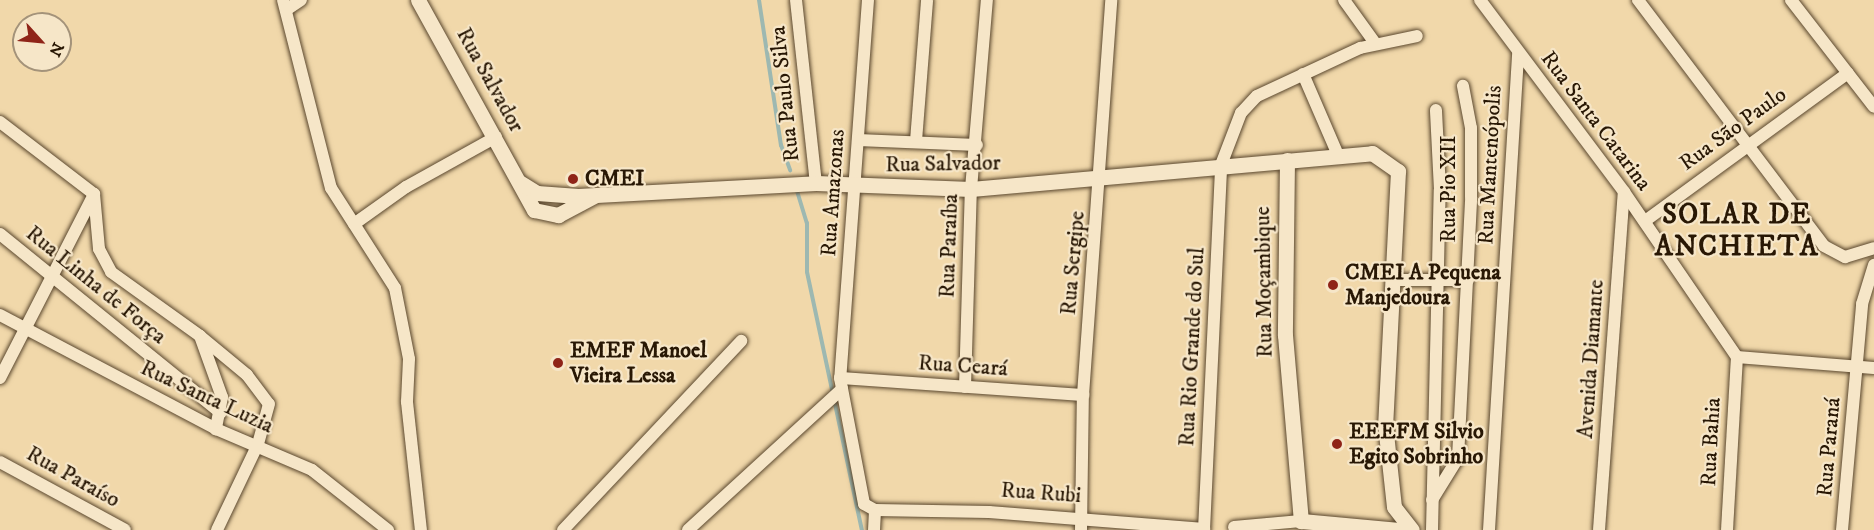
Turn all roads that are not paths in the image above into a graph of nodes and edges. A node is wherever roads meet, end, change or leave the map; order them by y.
1 (301, 0) edge
2 (418, 0) edge
3 (796, 0) edge
4 (867, 0) edge
5 (927, 0) edge
6 (987, 0) edge
7 (1111, 0) edge
8 (1344, 0) edge
9 (1638, 0) edge
10 (1791, 0) edge
11 (1484, 1) edge
12 (284, 5) edge
13 (1417, 36) dead end
14 (1375, 44) junction
15 (1518, 53) junction
16 (1848, 73) junction
17 (1303, 74) junction
18 (1463, 86) dead end
19 (1874, 107) edge
20 (1436, 110) dead end
21 (0, 122) edge
22 (496, 137) junction
23 (858, 140) junction
24 (916, 141) junction
25 (977, 145) junction
26 (1745, 146) junction
27 (1338, 154) junction
28 (1287, 160) junction
29 (1221, 165) junction
30 (1101, 179) junction
31 (816, 183) junction
32 (855, 187) junction
33 (971, 189) junction
34 (1624, 192) junction
35 (94, 194) junction
36 (1645, 221) junction
37 (354, 224) junction
38 (0, 234) edge
39 (1874, 248) edge
40 (1874, 265) edge
41 (55, 278) junction
42 (1393, 280) junction
43 (1437, 280) junction
44 (1468, 280) junction
45 (0, 315) edge
46 (25, 328) junction
47 (200, 336) junction
48 (741, 340) dead end
49 (1737, 357) junction
50 (1857, 367) junction
51 (1874, 368) edge
52 (0, 378) edge
53 (840, 386) junction
54 (965, 387) junction
55 (1083, 395) junction
56 (221, 413) junction
57 (216, 429) junction
58 (258, 444) junction
59 (0, 462) edge
60 (1432, 500) junction
61 (1394, 507) junction
62 (875, 510) junction
63 (1301, 521) junction
64 (1081, 524) edge
65 (1234, 527) dead end
66 (1339, 527) edge
67 (1377, 527) junction
68 (125, 530) edge
69 (217, 530) edge
70 (388, 530) edge
71 (421, 530) edge
72 (563, 530) edge
73 (688, 530) edge
74 (874, 530) edge
75 (1204, 530) edge
76 (1400, 530) edge
77 (1412, 530) edge
78 (1432, 530) edge
79 (1489, 530) edge
80 (1599, 530) edge
81 (1727, 530) edge
82 (1842, 530) edge

1 - 12 street
2 - 22 street, Rua Salvador
3 - 31 street, Rua Paulo Silva
4 - 23 street, Rua Amazonas
5 - 24 street
6 - 25 street, Rua Paraíba
7 - 30 street, Rua Sergipe
8 - 14 street
9 - 26 street
10 - 16 street
11 - 15 street, Rua Santa Catarina
12 - 37 street
13 - 14 street
14 - 17 street
15 - 34 street, Rua Santa Catarina
15 - 79 street, Rua Mantenópolis
16 - 19 street
16 - 26 street, Rua São Paulo
17 - 27 street
17 - 29 street
18 - 44 street, Rua Pio XII
20 - 43 street
21 - 35 street
22 - 31 street, Rua Salvador
22 - 37 street
23 - 24 street
23 - 32 street, Rua Amazonas
24 - 25 street
25 - 33 street, Rua Paraíba
26 - 36 street, Rua São Paulo
26 - 39 street
27 - 28 street
27 - 42 street
28 - 29 street, Rua Salvador
28 - 63 street, Rua Moçambique
29 - 30 street, Rua Salvador
29 - 75 street, Rua Rio Grande do Sul
30 - 33 street, Rua Salvador
30 - 55 street, Rua Sergipe
31 - 32 street, Rua Salvador
32 - 33 street, Rua Salvador
32 - 53 street, Rua Amazonas
33 - 54 street, Rua Paraíba
34 - 36 street, Rua Santa Catarina
34 - 80 street, Avenida Diamante
35 - 41 street
35 - 47 street
36 - 49 street, Rua Santa Catarina
37 - 71 street
38 - 41 street, Rua Linha de Força
40 - 50 street, Rua Paraná
41 - 46 street
41 - 56 street, Rua Linha de Força
42 - 43 street
42 - 61 street
43 - 44 street
43 - 60 street
44 - 60 street, Rua Pio XII
45 - 46 street, Rua Santa Luzia
46 - 52 street
46 - 57 street, Rua Santa Luzia
47 - 56 street
47 - 58 street
48 - 72 street
49 - 50 street
49 - 81 street, Rua Bahia
50 - 51 street
50 - 82 street, Rua Paraná
53 - 54 street, Rua Ceará
53 - 62 street, Rua Amazonas
53 - 73 street
54 - 55 street, Rua Ceará
55 - 64 street, Rua Sergipe
56 - 57 street
57 - 58 street, Rua Santa Luzia
58 - 69 street
58 - 70 street, Rua Santa Luzia
59 - 68 street, Rua Paraíso
60 - 78 street
61 - 67 street
61 - 77 street
62 - 64 street, Rua Rubi
62 - 74 street
63 - 65 street
63 - 66 street
64 - 75 street, Rua Rubi
66 - 67 street
67 - 76 street

